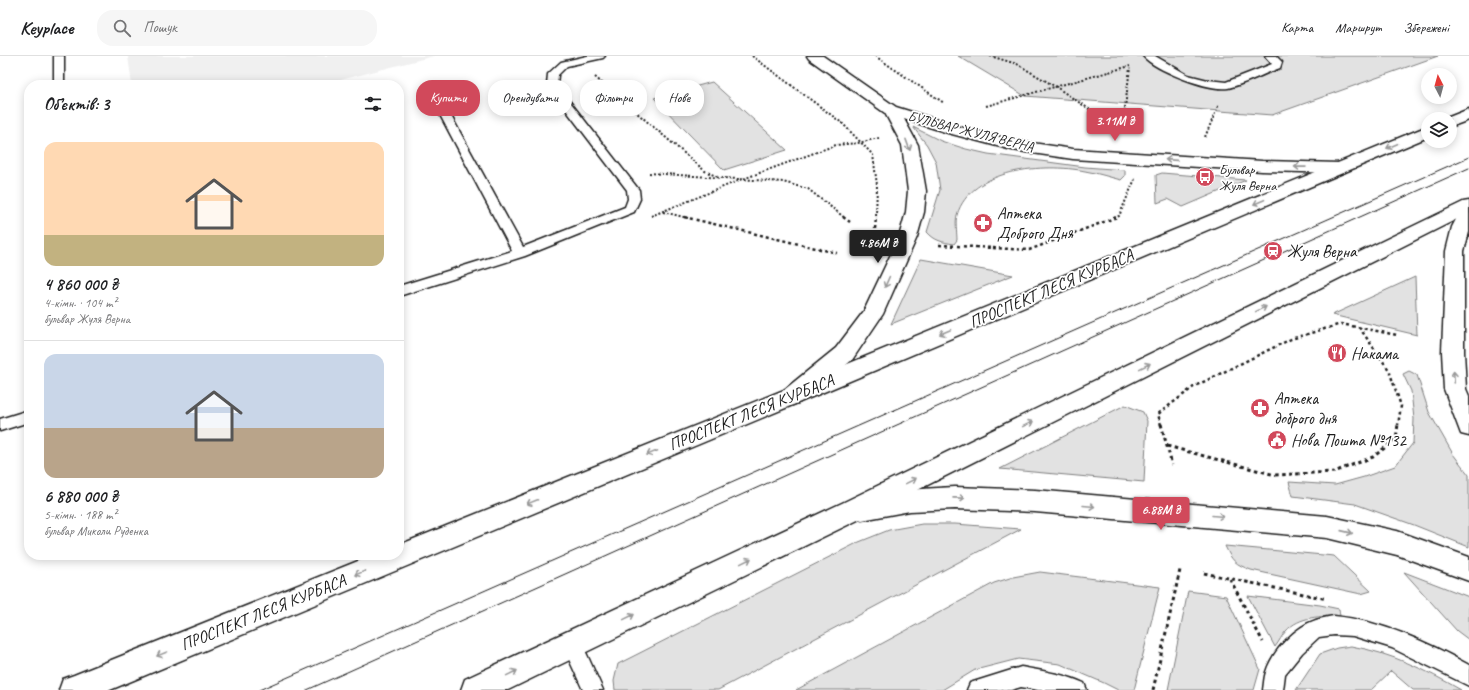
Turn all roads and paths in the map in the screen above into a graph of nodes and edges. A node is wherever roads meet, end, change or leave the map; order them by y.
1 (59, 56) edge
2 (600, 56) edge
3 (752, 56) edge
4 (814, 56) edge
5 (990, 56) edge
6 (1148, 56) edge
7 (1270, 56) edge
8 (566, 60) edge
9 (59, 80) edge
10 (1228, 85) junction
11 (1056, 87) junction
12 (986, 106) dead end
13 (891, 110) junction
14 (1469, 114) edge
15 (446, 116) edge
16 (1457, 119) edge
17 (902, 131) junction
18 (1421, 134) edge
19 (1205, 137) dead end
20 (861, 143) junction
21 (1340, 168) junction
22 (618, 172) junction
23 (1136, 177) dead end
24 (720, 178) junction
25 (743, 179) junction
26 (1469, 206) edge
27 (1469, 210) edge
28 (663, 211) junction
29 (622, 212) junction
30 (850, 222) dead end
31 (875, 229) dead end
32 (939, 245) dead end
33 (520, 253) junction
34 (837, 253) dead end
35 (404, 289) edge
36 (1359, 327) junction
37 (1398, 335) dead end
38 (792, 396) junction
39 (24, 418) edge
40 (0, 425) edge
41 (1469, 427) edge
42 (1167, 446) junction
43 (1172, 465) dead end
44 (851, 511) junction
45 (404, 555) edge
46 (391, 560) edge
47 (1469, 569) edge
48 (1180, 570) dead end
49 (1230, 579) dead end
50 (572, 644) junction
51 (1277, 670) junction
52 (1469, 676) edge
53 (74, 690) edge
54 (476, 690) edge
55 (593, 690) edge
56 (976, 690) edge
57 (1077, 690) edge
58 (1153, 690) edge
59 (1273, 690) edge

1 - 9 lane
2 - 8 lane
3 - 20 path
4 - 13 main road, БУЛЬВАР ЖУЛЯ ВЕРНА
5 - 11 path
6 - 10 lane
7 - 10 lane
8 - 22 lane
8 - 24 path
10 - 19 path
11 - 11 path
11 - 12 path
13 - 17 main road, БУЛЬВАР ЖУЛЯ ВЕРНА
21 -> 13 main road, БУЛЬВАР ЖУЛЯ ВЕРНА
14 - 16 main road
15 - 33 lane
17 - 20 path
17 -> 38 main road, БУЛЬВАР ЖУЛЯ ВЕРНА
18 -> 21 main road, ПРОСПЕКТ ЛЕСЯ КУРБАСА
20 - 25 path
20 - 31 path
21 -> 38 main road, ПРОСПЕКТ ЛЕСЯ КУРБАСА
22 - 24 path
22 - 29 lane
23 - 32 path
24 - 25 path
25 - 28 path
25 - 30 path
44 -> 26 main road
41 -> 27 main road
28 - 29 path
28 - 34 path
29 - 33 lane
33 - 35 lane
36 - 37 path
36 - 42 path
36 - 42 path
38 -> 45 main road, ПРОСПЕКТ ЛЕСЯ КУРБАСА
39 - 40 lane
42 - 43 path
44 -> 47 main road
50 -> 44 main road
46 -> 53 main road, ПРОСПЕКТ ЛЕСЯ КУРБАСА
48 - 58 path
49 - 51 path
54 -> 50 main road
50 - 55 lane
51 - 52 lane
51 - 59 lane
56 - 57 lane

